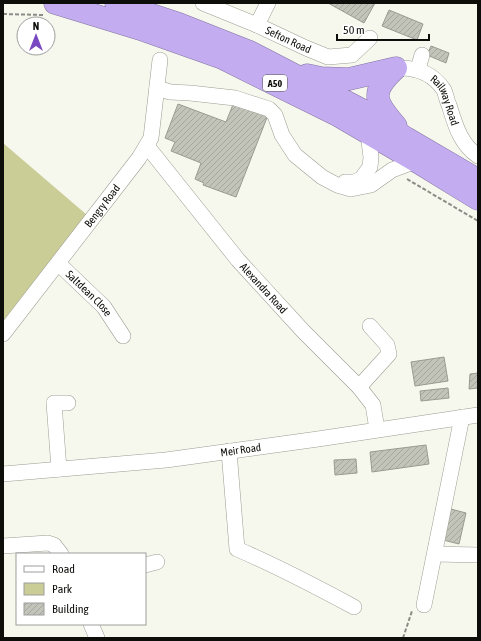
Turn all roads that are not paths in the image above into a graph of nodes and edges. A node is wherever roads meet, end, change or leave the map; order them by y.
1 (116, 3) edge
2 (203, 3) edge
3 (268, 3) edge
4 (49, 9) edge
5 (257, 25) junction
6 (370, 38) dead end
7 (160, 60) dead end
8 (396, 68) junction
9 (286, 71) junction
10 (157, 88) junction
11 (279, 125) junction
12 (368, 133) junction
13 (406, 138) junction
14 (147, 146) junction
15 (478, 156) edge
16 (416, 160) junction
17 (478, 180) edge
18 (478, 199) edge
19 (59, 264) junction
20 (370, 326) dead end
21 (115, 332) dead end
22 (3, 334) edge
23 (359, 387) junction
24 (68, 403) dead end
25 (478, 415) edge
26 (462, 417) junction
27 (377, 429) junction
28 (229, 451) junction
29 (60, 469) junction
30 (3, 474) edge
31 (3, 546) edge
32 (60, 553) edge
33 (434, 554) junction
34 (478, 555) edge
35 (424, 605) road end
36 (354, 607) dead end
37 (91, 625) edge
38 (97, 638) edge

1 - 9 highway, A50
2 - 5 street, Sefton Road
3 - 5 street
4 - 12 highway, A50
5 - 6 street, Sefton Road
7 - 10 street, Bengry Road
8 - 9 highway
8 - 13 highway
8 - 15 street, Railway Road
9 - 13 highway, A50
10 - 11 street
10 - 14 street, Bengry Road
11 - 12 street
11 - 16 street
12 - 16 highway, A50
13 - 17 highway, A50
14 - 19 street, Bengry Road
14 - 23 street, Alexandra Road
16 - 18 highway, A50
19 - 21 street, Saltdean Close
19 - 22 street, Bengry Road
20 - 23 street
23 - 27 street, Alexandra Road
24 - 29 street
25 - 26 street, Meir Road
26 - 27 street, Meir Road
26 - 33 street
27 - 28 street, Meir Road
28 - 29 street, Meir Road
28 - 36 street
29 - 30 street, Meir Road
31 - 32 street
33 - 34 street
33 - 35 street
37 - 38 street

